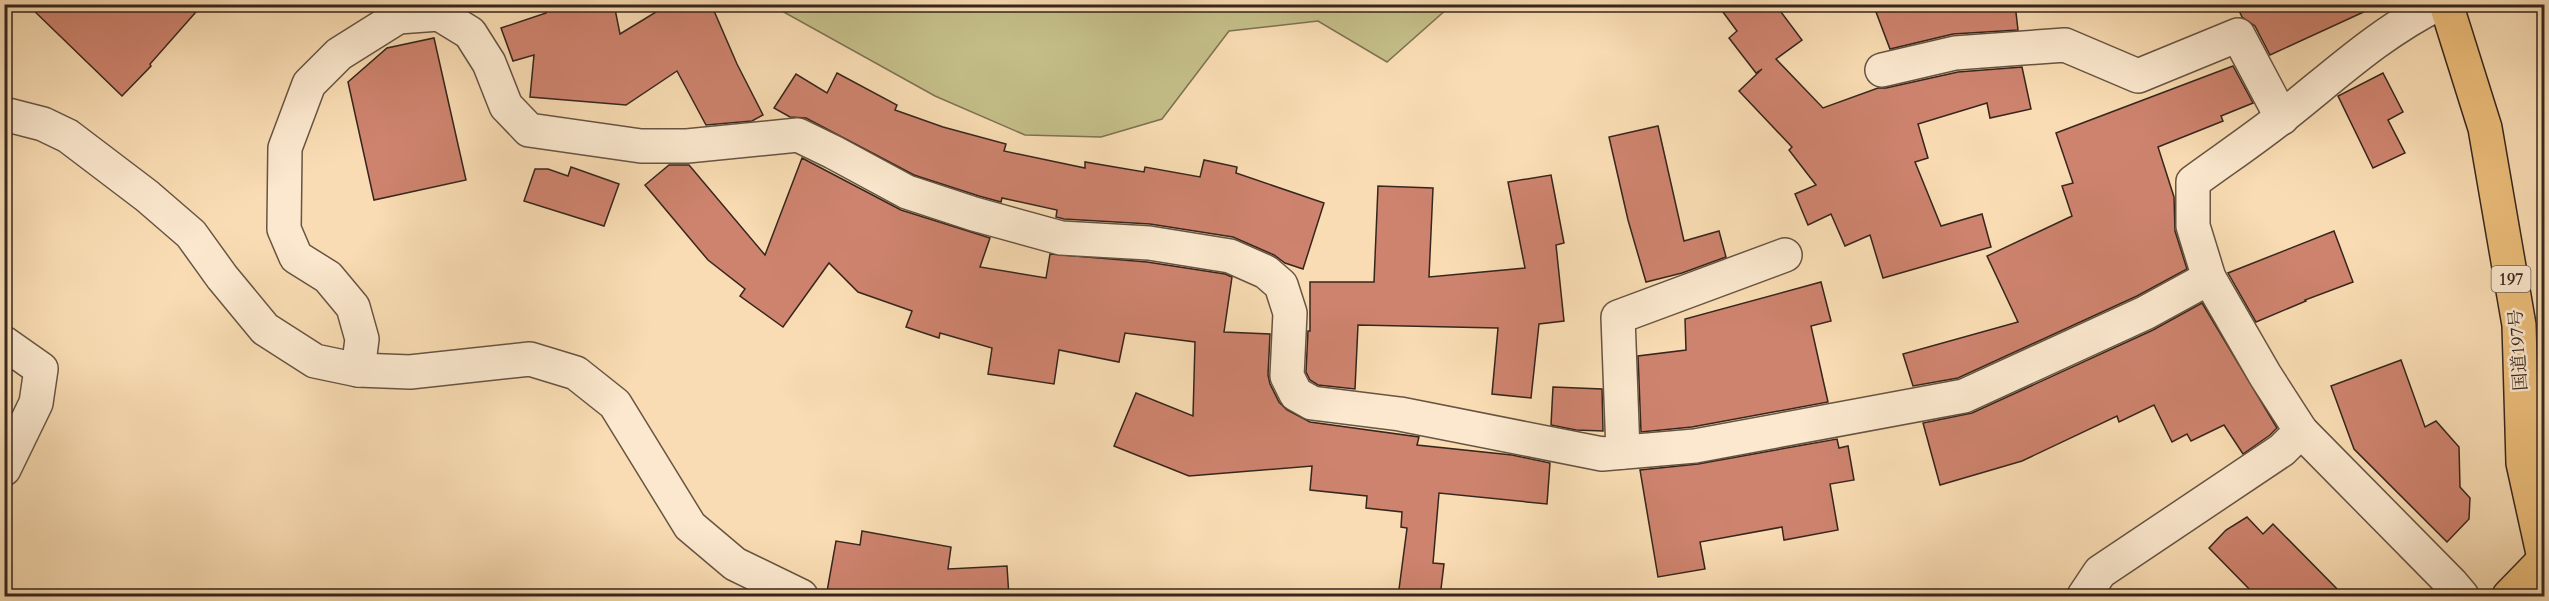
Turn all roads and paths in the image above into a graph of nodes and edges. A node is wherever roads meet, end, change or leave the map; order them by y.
1 (2438, 4) edge
2 (2446, 4) edge
3 (1882, 70) dead end
4 (4, 114) edge
5 (2282, 118) junction
6 (1785, 255) dead end
7 (2210, 278) junction
8 (4, 343) edge
9 (358, 369) junction
10 (2301, 431) junction
11 (1623, 452) junction
12 (4, 469) edge
13 (2544, 559) edge
14 (801, 597) edge
15 (2084, 597) edge
16 (2462, 597) edge
17 (2509, 597) edge

1 - 5 street
2 - 13 highway, 国道197号 / 197
3 - 5 street
4 - 9 street
5 - 7 street
6 - 11 street
7 - 10 street
7 - 11 street
8 - 12 street
9 - 11 street
9 - 14 street
10 - 15 street
10 - 16 street
13 - 17 highway

